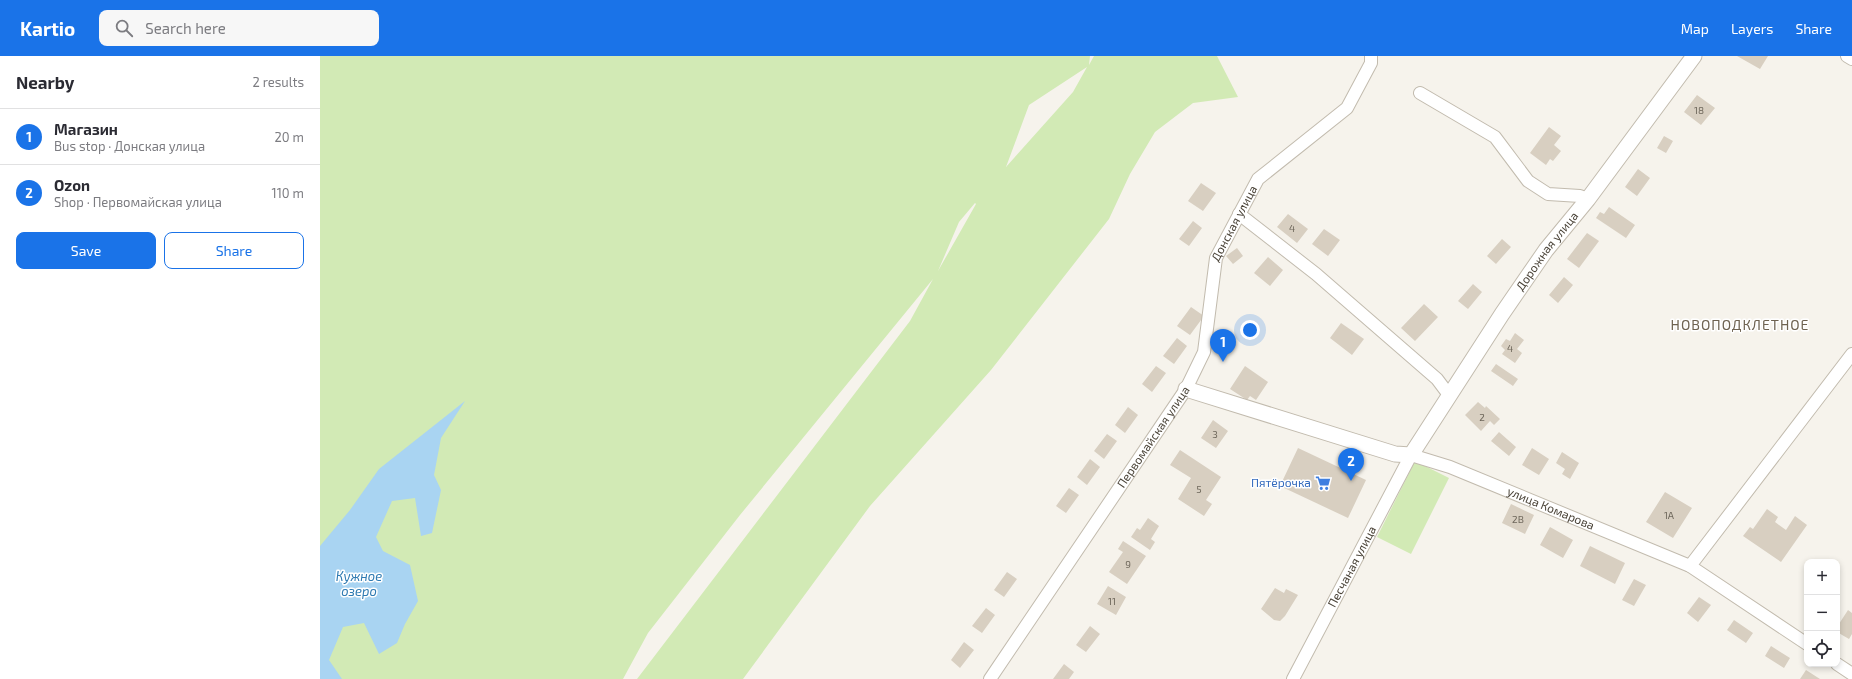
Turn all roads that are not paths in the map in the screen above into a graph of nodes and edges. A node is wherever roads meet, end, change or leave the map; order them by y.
1 (1371, 56) edge
2 (1694, 56) edge
3 (1847, 56) edge
4 (1852, 59) edge
5 (1420, 93) dead end
6 (1588, 199) junction
7 (1239, 214) junction
8 (1852, 354) edge
9 (1186, 389) junction
10 (1449, 394) junction
11 (1411, 455) junction
12 (1690, 566) junction
13 (1804, 642) edge
14 (1840, 666) edge
15 (1852, 674) edge
16 (990, 679) edge
17 (1293, 679) edge

1 - 7 street, Донская улица
2 - 6 street, Дорожная улица
3 - 4 street
5 - 6 street
6 - 10 street, Дорожная улица
7 - 9 street, Донская улица
7 - 10 street
8 - 12 street
9 - 11 street, Первомайская улица
9 - 16 street, Первомайская улица
10 - 11 street, Дорожная улица
11 - 12 street, улица Комарова
11 - 17 street, Песчаная улица
12 - 13 street, улица Комарова
14 - 15 street

